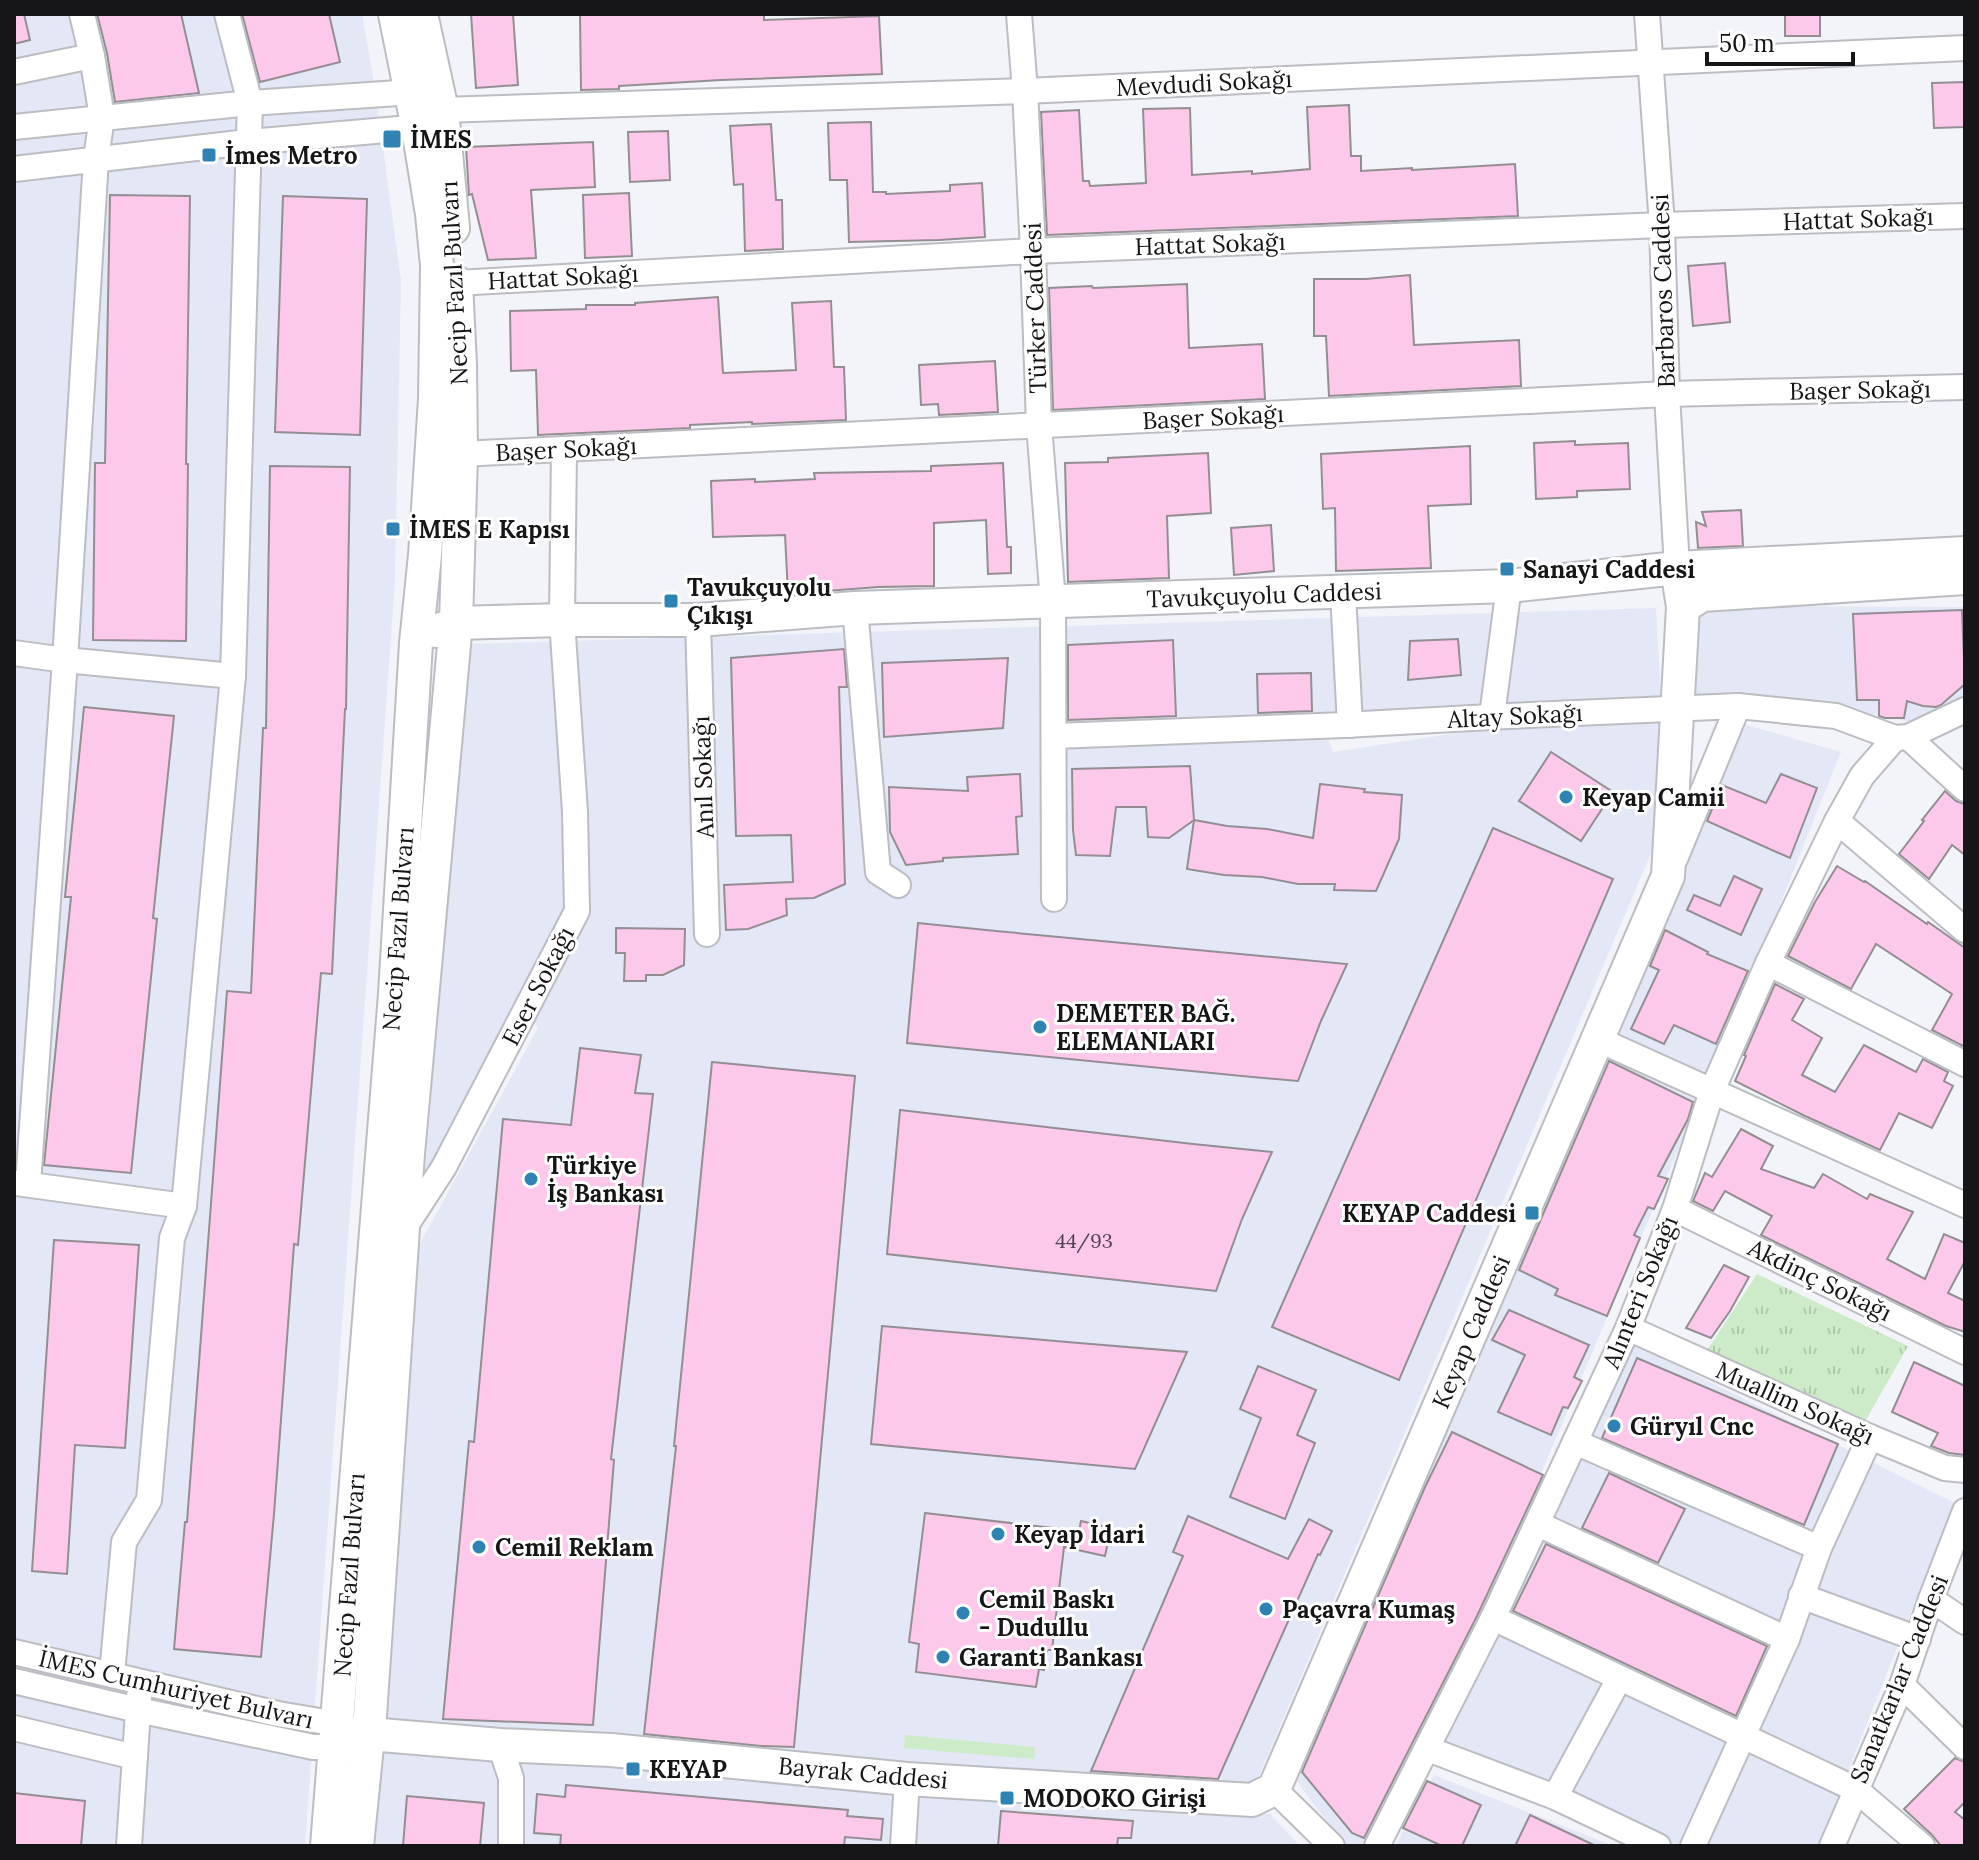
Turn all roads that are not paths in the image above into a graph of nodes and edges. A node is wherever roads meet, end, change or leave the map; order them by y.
1 (82, 14) edge
2 (227, 14) edge
3 (395, 14) edge
4 (421, 14) edge
5 (1019, 14) edge
6 (1647, 14) edge
7 (1965, 48) edge
8 (92, 56) junction
9 (1649, 63) junction
10 (14, 72) edge
11 (1025, 91) junction
12 (250, 103) junction
13 (431, 109) junction
14 (102, 117) junction
15 (14, 127) edge
16 (248, 142) junction
17 (96, 159) junction
18 (14, 169) edge
19 (1965, 216) edge
20 (1662, 225) junction
21 (1033, 251) junction
22 (456, 283) junction
23 (1965, 387) edge
24 (1667, 394) junction
25 (1039, 425) junction
26 (564, 449) junction
27 (461, 454) junction
28 (1965, 553) edge
29 (1677, 568) junction
30 (1965, 578) edge
31 (1509, 586) junction
32 (1343, 593) junction
33 (1053, 602) junction
34 (1683, 607) junction
35 (855, 608) junction
36 (562, 620) junction
37 (698, 620) junction
38 (456, 623) junction
39 (416, 643) junction
40 (14, 653) edge
41 (65, 660) junction
42 (233, 676) junction
43 (1738, 706) junction
44 (1677, 709) junction
45 (1965, 710) edge
46 (1492, 716) junction
47 (1350, 725) junction
48 (1054, 736) junction
49 (1901, 737) junction
50 (1965, 789) edge
51 (1837, 821) junction
52 (1668, 876) junction
53 (898, 885) dead end
54 (1054, 899) dead end
55 (1965, 930) edge
56 (707, 934) dead end
57 (1768, 963) junction
58 (1597, 1039) junction
59 (1965, 1064) edge
60 (1712, 1091) junction
61 (21, 1183) edge
62 (1965, 1205) edge
63 (184, 1206) junction
64 (1675, 1209) junction
65 (403, 1231) junction
66 (1628, 1328) junction
67 (1965, 1352) edge
68 (1870, 1437) junction
69 (1575, 1442) junction
70 (1965, 1470) edge
71 (1965, 1511) edge
72 (1538, 1524) junction
73 (1819, 1548) junction
74 (1801, 1596) junction
75 (1931, 1599) junction
76 (1493, 1618) junction
77 (1965, 1622) edge
78 (1787, 1639) junction
79 (1918, 1639) junction
80 (14, 1652) edge
81 (112, 1674) junction
82 (1619, 1679) junction
83 (14, 1681) edge
84 (140, 1681) junction
85 (1902, 1685) junction
86 (138, 1710) junction
87 (14, 1728) edge
88 (369, 1734) junction
89 (336, 1736) junction
90 (1743, 1737) junction
91 (500, 1745) junction
92 (1965, 1747) edge
93 (1428, 1749) junction
94 (135, 1757) junction
95 (907, 1779) junction
96 (1274, 1789) junction
97 (1855, 1789) junction
98 (1555, 1797) junction
99 (129, 1846) edge
100 (327, 1846) edge
101 (357, 1846) edge
102 (511, 1846) edge
103 (903, 1846) edge
104 (1332, 1846) edge
105 (1377, 1846) edge
106 (1658, 1846) edge
107 (1693, 1846) edge
108 (1832, 1846) edge
109 (1922, 1846) edge

1 - 8 street
2 - 12 street
3 - 13 main road, Necip Fazıl Bulvarı
4 - 13 main road, Necip Fazıl Bulvarı
5 - 11 street, Türker Caddesi
6 - 9 street, Barbaros Caddesi
7 - 9 street, Mevdudi Sokağı
8 - 10 street
8 - 14 street
9 - 11 street, Mevdudi Sokağı
9 - 20 street, Barbaros Caddesi
11 - 13 street, Mevdudi Sokağı
11 - 21 street, Türker Caddesi
12 - 13 street
12 - 14 street
12 - 16 street
13 - 16 street
13 - 22 main road, Necip Fazıl Bulvarı
13 - 39 main road, Necip Fazıl Bulvarı
14 - 15 street
14 - 17 street
16 - 17 street
16 - 42 street
17 - 18 street
17 - 41 street
19 - 20 street, Hattat Sokağı
20 - 21 street, Hattat Sokağı
20 - 24 street, Barbaros Caddesi
21 - 22 street, Hattat Sokağı
21 - 25 street, Türker Caddesi
22 - 27 main road, Necip Fazıl Bulvarı
23 - 24 street, Başer Sokağı
24 - 25 street, Başer Sokağı
24 - 29 street, Barbaros Caddesi
25 - 26 street, Başer Sokağı
25 - 33 street, Türker Caddesi
26 - 27 street, Başer Sokağı
26 - 36 street, Eser Sokağı
27 - 38 main road, Necip Fazıl Bulvarı
28 - 29 main road, Tavukçuyolu Caddesi
29 - 31 main road, Tavukçuyolu Caddesi
29 - 34 main road, Keyap Caddesi
30 - 34 main road
31 - 32 main road, Tavukçuyolu Caddesi
31 - 46 street
32 - 33 main road, Tavukçuyolu Caddesi
32 - 47 street
33 - 35 main road, Tavukçuyolu Caddesi
33 - 48 street, Türker Caddesi
34 - 44 main road, Keyap Caddesi
35 - 37 main road, Tavukçuyolu Caddesi
35 - 53 street
36 - 37 main road, Tavukçuyolu Caddesi
36 - 38 main road, Tavukçuyolu Caddesi
36 - 65 street, Eser Sokağı
37 - 56 street, Anıl Sokağı
38 - 39 main road
38 - 65 main road, Necip Fazıl Bulvarı
39 - 89 main road, Necip Fazıl Bulvarı
40 - 41 street
41 - 42 street
41 - 61 street
42 - 63 street
43 - 44 street, Altay Sokağı
43 - 49 street, Altay Sokağı
43 - 52 street, Keyap Caddesi
44 - 46 street, Altay Sokağı
44 - 52 main road, Keyap Caddesi
45 - 49 street
46 - 47 street, Altay Sokağı
47 - 48 street, Altay Sokağı
48 - 54 street, Türker Caddesi
49 - 50 street
49 - 51 street, Alınteri Sokağı
51 - 55 street
51 - 57 street, Alınteri Sokağı
52 - 58 main road, Keyap Caddesi
57 - 59 street
57 - 60 street, Alınteri Sokağı
58 - 60 street
58 - 96 main road, Keyap Caddesi
60 - 62 street
60 - 64 street, Alınteri Sokağı
61 - 63 street
63 - 81 street
64 - 66 street, Alınteri Sokağı
64 - 67 street, Akdinç Sokağı
65 - 88 main road, Necip Fazıl Bulvarı
66 - 68 street, Muallim Sokağı
66 - 69 street, Alınteri Sokağı
68 - 70 street, Muallim Sokağı
68 - 73 street
69 - 72 street, Alınteri Sokağı
69 - 73 street
71 - 75 street, Sanatkarlar Caddesi
72 - 76 street, Alınteri Sokağı
72 - 78 street
73 - 74 street
74 - 78 street
74 - 79 street
75 - 77 street
75 - 79 street, Sanatkarlar Caddesi
76 - 82 street
76 - 93 street, Alınteri Sokağı
78 - 90 street
79 - 85 street, Sanatkarlar Caddesi
80 - 81 street, İMES Cumhuriyet Bulvarı
81 - 84 street, İMES Cumhuriyet Bulvarı
82 - 90 street
82 - 98 street
83 - 86 street, İMES Cumhuriyet Bulvarı
84 - 86 street
84 - 89 street, İMES Cumhuriyet Bulvarı
85 - 92 street
85 - 97 street, Sanatkarlar Caddesi
86 - 89 street, İMES Cumhuriyet Bulvarı
86 - 94 street
87 - 94 street
88 - 89 main road
88 - 91 main road, Bayrak Caddesi
88 - 101 main road, Necip Fazıl Bulvarı
89 - 100 main road, Necip Fazıl Bulvarı
90 - 97 street
90 - 107 street
91 - 95 main road, Bayrak Caddesi
91 - 102 street
93 - 98 street
93 - 105 street, Alınteri Sokağı
94 - 99 street
95 - 96 main road, Bayrak Caddesi
95 - 103 street
96 - 104 street
97 - 108 street, Sanatkarlar Caddesi
97 - 109 street
98 - 106 street

